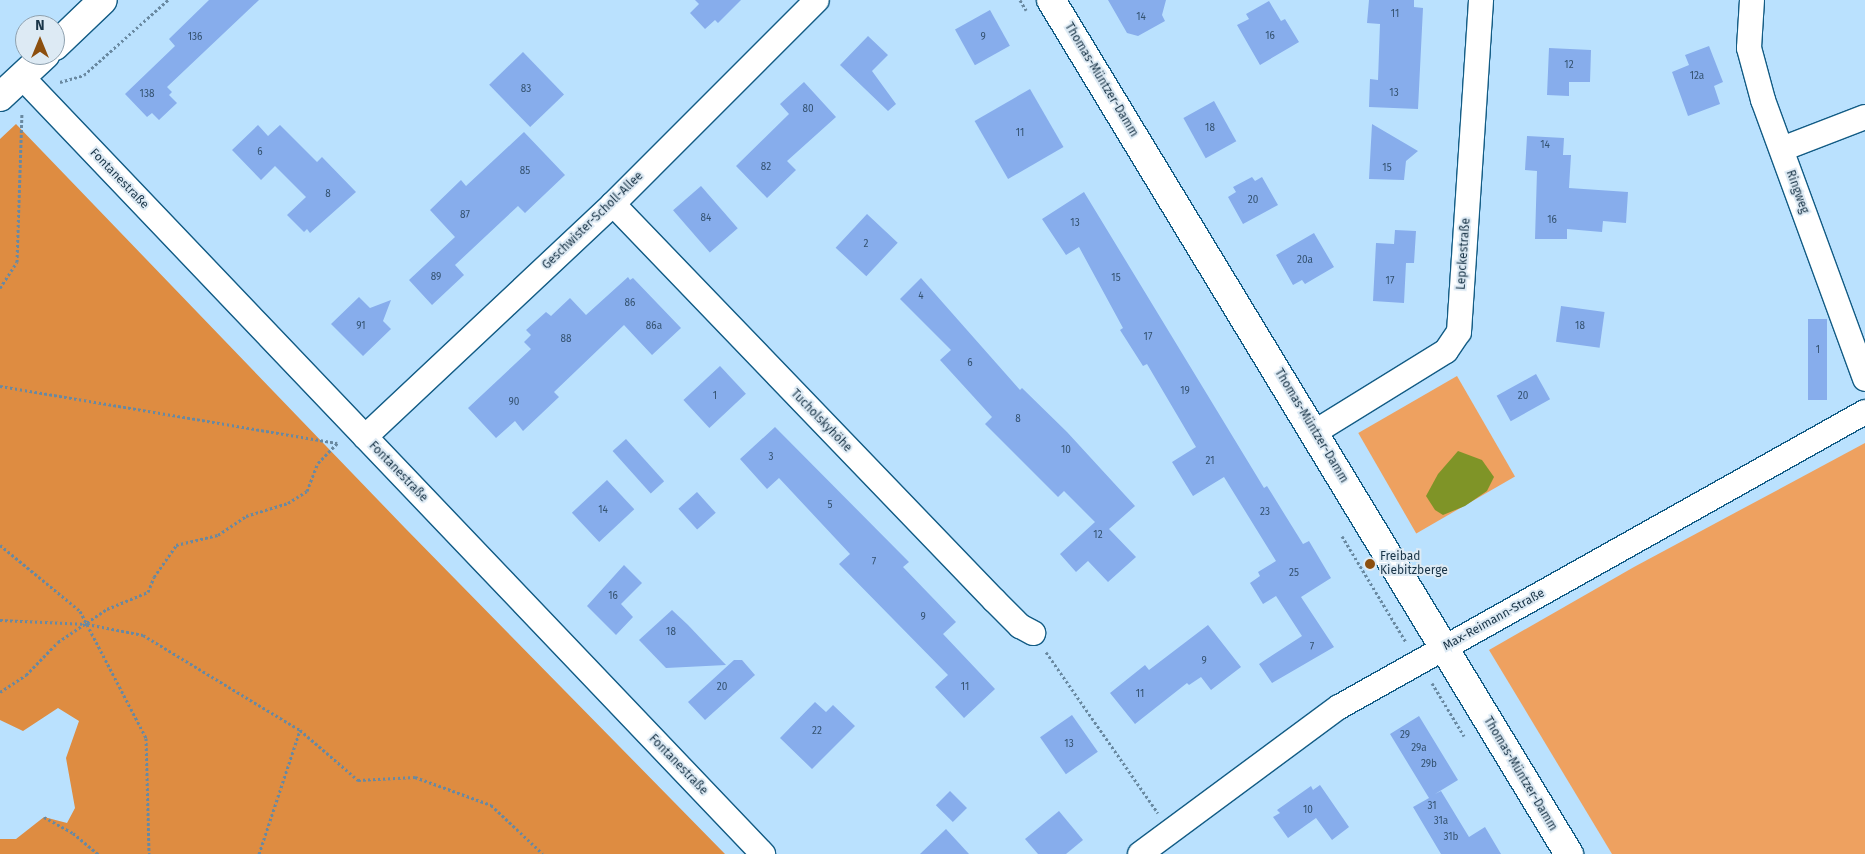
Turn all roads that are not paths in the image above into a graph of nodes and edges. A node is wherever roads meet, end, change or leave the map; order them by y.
1 (103, 0) edge
2 (817, 0) edge
3 (1052, 0) edge
4 (1481, 0) edge
5 (1752, 0) edge
6 (65, 36) edge
7 (38, 65) edge
8 (19, 93) edge
9 (1865, 118) edge
10 (1782, 149) junction
11 (613, 204) junction
12 (1865, 379) edge
13 (1865, 412) edge
14 (1315, 432) junction
15 (365, 437) junction
16 (1033, 633) road end
17 (1443, 649) junction
18 (763, 854) edge
19 (1140, 854) edge
20 (1569, 854) edge

1 - 6 street
2 - 11 street, Geschwister-Scholl-Allee
3 - 14 street, Thomas-Müntzer-Damm
4 - 14 street, Lepckestraße
5 - 10 street, Ringweg
7 - 8 street
8 - 15 street, Fontanestraße
9 - 10 street
10 - 12 street, Ringweg
11 - 15 street, Geschwister-Scholl-Allee
11 - 16 street, Tucholskyhöhe
13 - 17 street, Max-Reimann-Straße
14 - 17 street, Thomas-Müntzer-Damm
15 - 18 street, Fontanestraße
17 - 19 street, Max-Reimann-Straße
17 - 20 street, Thomas-Müntzer-Damm

